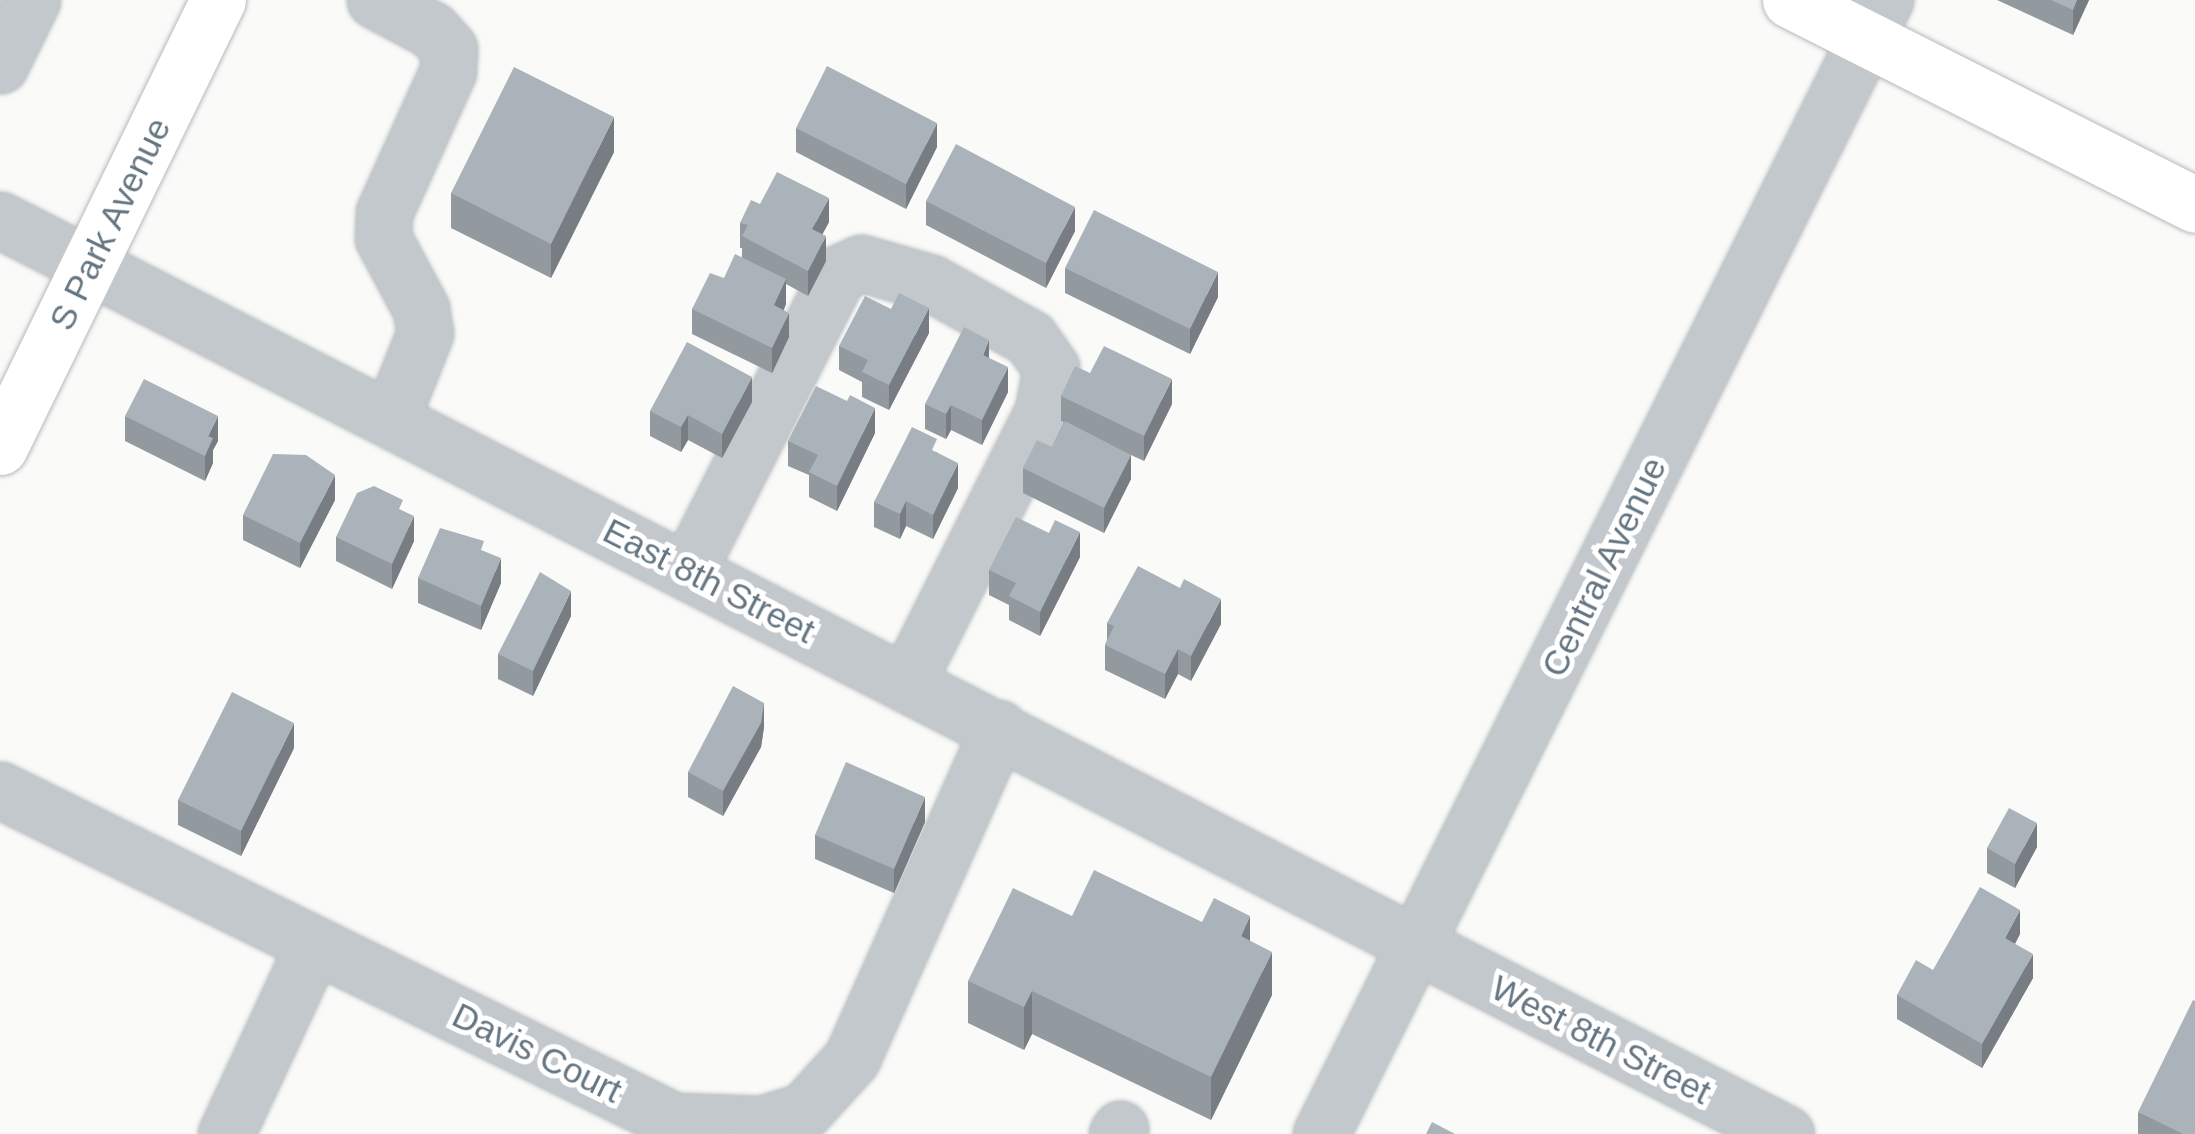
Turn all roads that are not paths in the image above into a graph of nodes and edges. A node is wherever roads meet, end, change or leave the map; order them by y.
1 (32, 0) edge
2 (218, 0) edge
3 (375, 0) edge
4 (1790, 0) edge
5 (1875, 20) edge
6 (0, 65) edge
7 (2195, 205) edge
8 (0, 220) edge
9 (90, 266) junction
10 (391, 418) junction
11 (0, 446) edge
12 (688, 570) junction
13 (907, 681) junction
14 (999, 728) junction
15 (0, 790) edge
16 (314, 944) junction
17 (1416, 945) junction
18 (226, 1134) edge
19 (1321, 1134) edge
20 (1786, 1134) edge

1 - 6 street
2 - 9 main road, S Park Avenue
3 - 10 street
4 - 5 main road
5 - 7 main road
5 - 17 street, Central Avenue
8 - 9 street, East 8th Street
9 - 10 street, East 8th Street
9 - 11 main road, S Park Avenue
10 - 12 street, East 8th Street
12 - 13 street, East 8th Street
12 - 13 street
13 - 14 street, East 8th Street
14 - 16 street, Davis Court
14 - 17 street, East 8th Street
15 - 16 street, Davis Court
16 - 18 street
17 - 19 street, Central Avenue
17 - 20 street, West 8th Street

